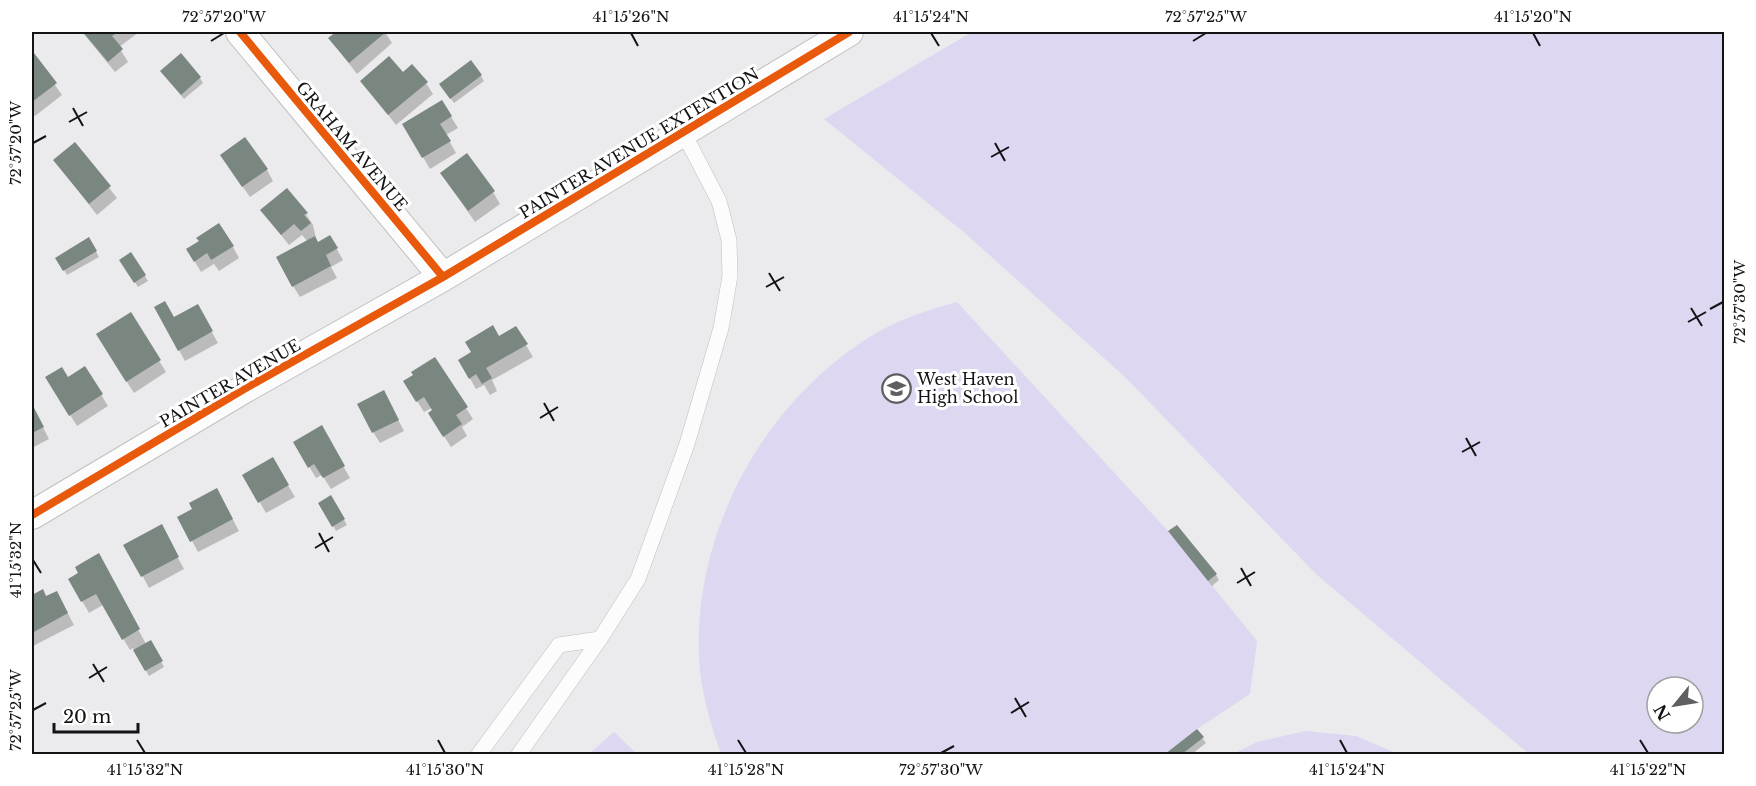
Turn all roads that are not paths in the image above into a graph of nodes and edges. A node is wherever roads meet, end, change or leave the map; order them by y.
1 (240, 32) edge
2 (849, 32) edge
3 (683, 132) junction
4 (444, 277) junction
5 (32, 515) edge
6 (600, 639) junction
7 (479, 754) edge
8 (519, 754) edge

1 - 4 street, GRAHAM AVENUE
2 - 3 street, PAINTER AVENUE EXTENTION
3 - 4 street, PAINTER AVENUE EXTENTION
3 - 6 lane
4 - 5 street, PAINTER AVENUE
6 - 7 lane
6 - 8 lane

